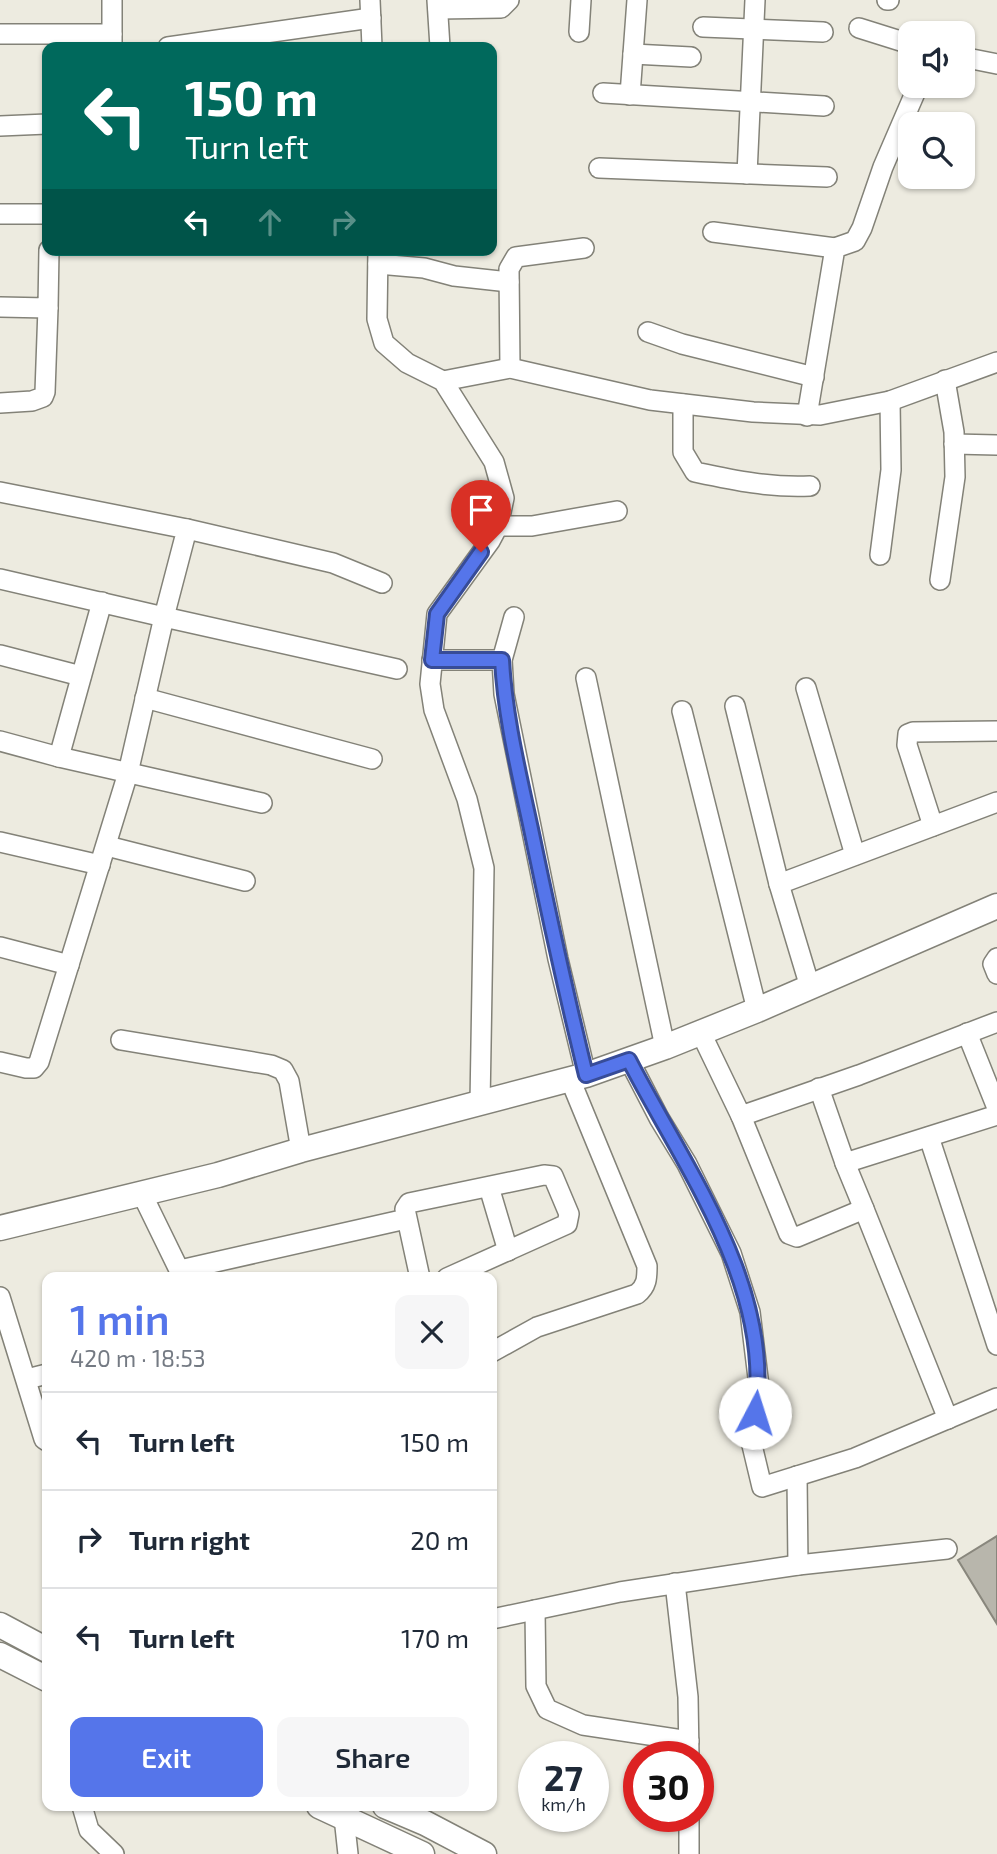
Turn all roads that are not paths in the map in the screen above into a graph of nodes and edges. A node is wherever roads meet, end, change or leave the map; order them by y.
1 (113, 0) edge
2 (509, 0) edge
3 (581, 0) edge
4 (637, 0) edge
5 (755, 0) edge
6 (437, 4) edge
7 (370, 9) edge
8 (704, 27) dead end
9 (859, 28) dead end
10 (754, 30) junction
11 (579, 32) dead end
12 (823, 32) dead end
13 (0, 34) edge
14 (898, 40) edge
15 (112, 41) edge
16 (195, 42) edge
17 (372, 42) edge
18 (440, 42) edge
19 (633, 54) junction
20 (691, 57) dead end
21 (975, 60) edge
22 (997, 64) edge
23 (603, 93) dead end
24 (630, 95) junction
25 (913, 98) edge
26 (751, 103) junction
27 (824, 106) dead end
28 (42, 124) edge
29 (0, 126) edge
30 (599, 168) dead end
31 (747, 174) junction
32 (827, 177) dead end
33 (0, 214) edge
34 (42, 214) edge
35 (713, 232) dead end
36 (584, 248) dead end
37 (835, 248) junction
38 (49, 256) edge
39 (378, 257) edge
40 (509, 282) junction
41 (0, 307) edge
42 (48, 308) junction
43 (648, 332) dead end
44 (997, 362) edge
45 (510, 368) junction
46 (814, 377) junction
47 (945, 380) junction
48 (443, 381) junction
49 (890, 401) junction
50 (0, 403) edge
51 (683, 404) junction
52 (814, 416) junction
53 (954, 444) junction
54 (997, 445) edge
55 (810, 486) dead end
56 (0, 492) edge
57 (617, 511) dead end
58 (187, 529) junction
59 (494, 533) junction
60 (880, 555) dead end
61 (0, 579) edge
62 (940, 580) dead end
63 (382, 583) dead end
64 (102, 602) junction
65 (164, 617) junction
66 (514, 617) dead end
67 (0, 655) edge
68 (432, 660) junction
69 (502, 660) junction
70 (397, 668) dead end
71 (81, 676) junction
72 (586, 678) dead end
73 (806, 688) dead end
74 (145, 698) junction
75 (734, 706) dead end
76 (682, 710) dead end
77 (997, 731) edge
78 (0, 741) edge
79 (59, 757) junction
80 (372, 759) dead end
81 (128, 773) junction
82 (997, 802) edge
83 (262, 803) dead end
84 (933, 826) junction
85 (0, 842) edge
86 (107, 846) junction
87 (855, 856) junction
88 (100, 865) junction
89 (245, 881) dead end
90 (779, 884) junction
91 (997, 906) edge
92 (0, 947) edge
93 (997, 958) edge
94 (69, 965) junction
95 (997, 974) edge
96 (810, 987) junction
97 (757, 1010) junction
98 (997, 1022) edge
99 (700, 1031) junction
100 (967, 1034) junction
101 (121, 1040) dead end
102 (665, 1047) junction
103 (629, 1060) junction
104 (0, 1062) edge
105 (578, 1077) junction
106 (820, 1088) junction
107 (480, 1104) junction
108 (997, 1108) edge
109 (741, 1115) junction
110 (997, 1115) edge
111 (929, 1138) junction
112 (301, 1150) junction
113 (845, 1163) junction
114 (489, 1187) junction
115 (142, 1194) junction
116 (864, 1209) junction
117 (406, 1219) junction
118 (0, 1228) edge
119 (508, 1251) junction
120 (180, 1272) edge
121 (189, 1272) edge
122 (419, 1272) edge
123 (461, 1272) edge
124 (0, 1297) edge
125 (997, 1345) edge
126 (497, 1349) edge
127 (42, 1375) edge
128 (27, 1379) junction
129 (997, 1398) edge
130 (948, 1419) junction
131 (42, 1432) edge
132 (797, 1476) junction
133 (947, 1549) dead end
134 (798, 1565) junction
135 (675, 1583) junction
136 (534, 1610) junction
137 (497, 1618) edge
138 (2, 1634) edge
139 (42, 1648) edge
140 (0, 1655) edge
141 (42, 1676) edge
142 (654, 1741) edge
143 (689, 1741) edge
144 (83, 1811) edge
145 (408, 1811) edge
146 (347, 1812) edge
147 (426, 1815) edge
148 (689, 1832) edge
149 (114, 1854) edge
150 (348, 1854) edge
151 (422, 1854) edge
152 (484, 1854) edge
153 (689, 1854) edge

1 - 15 street
2 - 6 street
3 - 11 street
4 - 19 street
5 - 10 street
6 - 18 street
7 - 16 street
7 - 17 street
8 - 10 street
9 - 14 street
10 - 12 street
10 - 26 street
13 - 15 street
19 - 20 street
19 - 24 street
21 - 22 street
23 - 24 street
24 - 26 street
25 - 37 street
26 - 27 street
26 - 31 street
28 - 29 street
30 - 31 street
31 - 32 street
33 - 34 street
35 - 37 street
36 - 40 street
37 - 46 street
38 - 42 street
39 - 40 street
39 - 48 street
40 - 45 street
41 - 42 street
42 - 50 street
43 - 46 street
44 - 47 street
45 - 48 street
45 - 51 street
46 - 52 street
47 - 49 street
47 - 53 street
48 - 59 street
49 - 52 street
49 - 60 street
51 - 52 street
51 - 55 street
53 - 54 street
53 - 62 street
56 - 58 street
57 - 59 street
58 - 63 street
58 - 65 street
59 - 68 street
61 - 64 street
64 - 65 street
64 - 71 street
65 - 70 street
65 - 74 street
66 - 69 street
67 - 71 street
68 - 69 street
68 - 107 street
69 - 105 street
71 - 79 street
72 - 102 street
73 - 87 street
74 - 80 street
74 - 81 street
75 - 90 street
76 - 97 street
77 - 84 street
78 - 79 street
79 - 81 street
81 - 83 street
81 - 86 street
82 - 84 street
84 - 87 street
85 - 88 street
86 - 88 street
86 - 89 street
87 - 90 street
88 - 94 street
90 - 96 street
91 - 96 street
92 - 94 street
93 - 95 street
94 - 104 street
96 - 97 street
97 - 99 street
98 - 100 street
99 - 102 street
99 - 109 street
100 - 106 street
100 - 108 street
101 - 112 street
102 - 103 street
103 - 105 street
103 - 132 street
105 - 107 street
105 - 126 street
106 - 109 street
106 - 113 street
107 - 112 street
109 - 116 street
110 - 111 street
111 - 113 street
111 - 125 street
112 - 115 street
113 - 116 street
114 - 117 street
114 - 119 street
114 - 119 street
115 - 118 street
115 - 120 street
116 - 130 street
117 - 121 street
117 - 122 street
119 - 123 street
124 - 128 street
127 - 128 street
128 - 131 street
129 - 130 street
130 - 132 street
132 - 134 street
133 - 134 street
134 - 135 street
135 - 136 street
135 - 143 street
136 - 137 street
136 - 142 street
138 - 139 street
140 - 141 street
144 - 149 street
145 - 147 street
146 - 150 street
146 - 151 street
147 - 152 street
148 - 153 street

